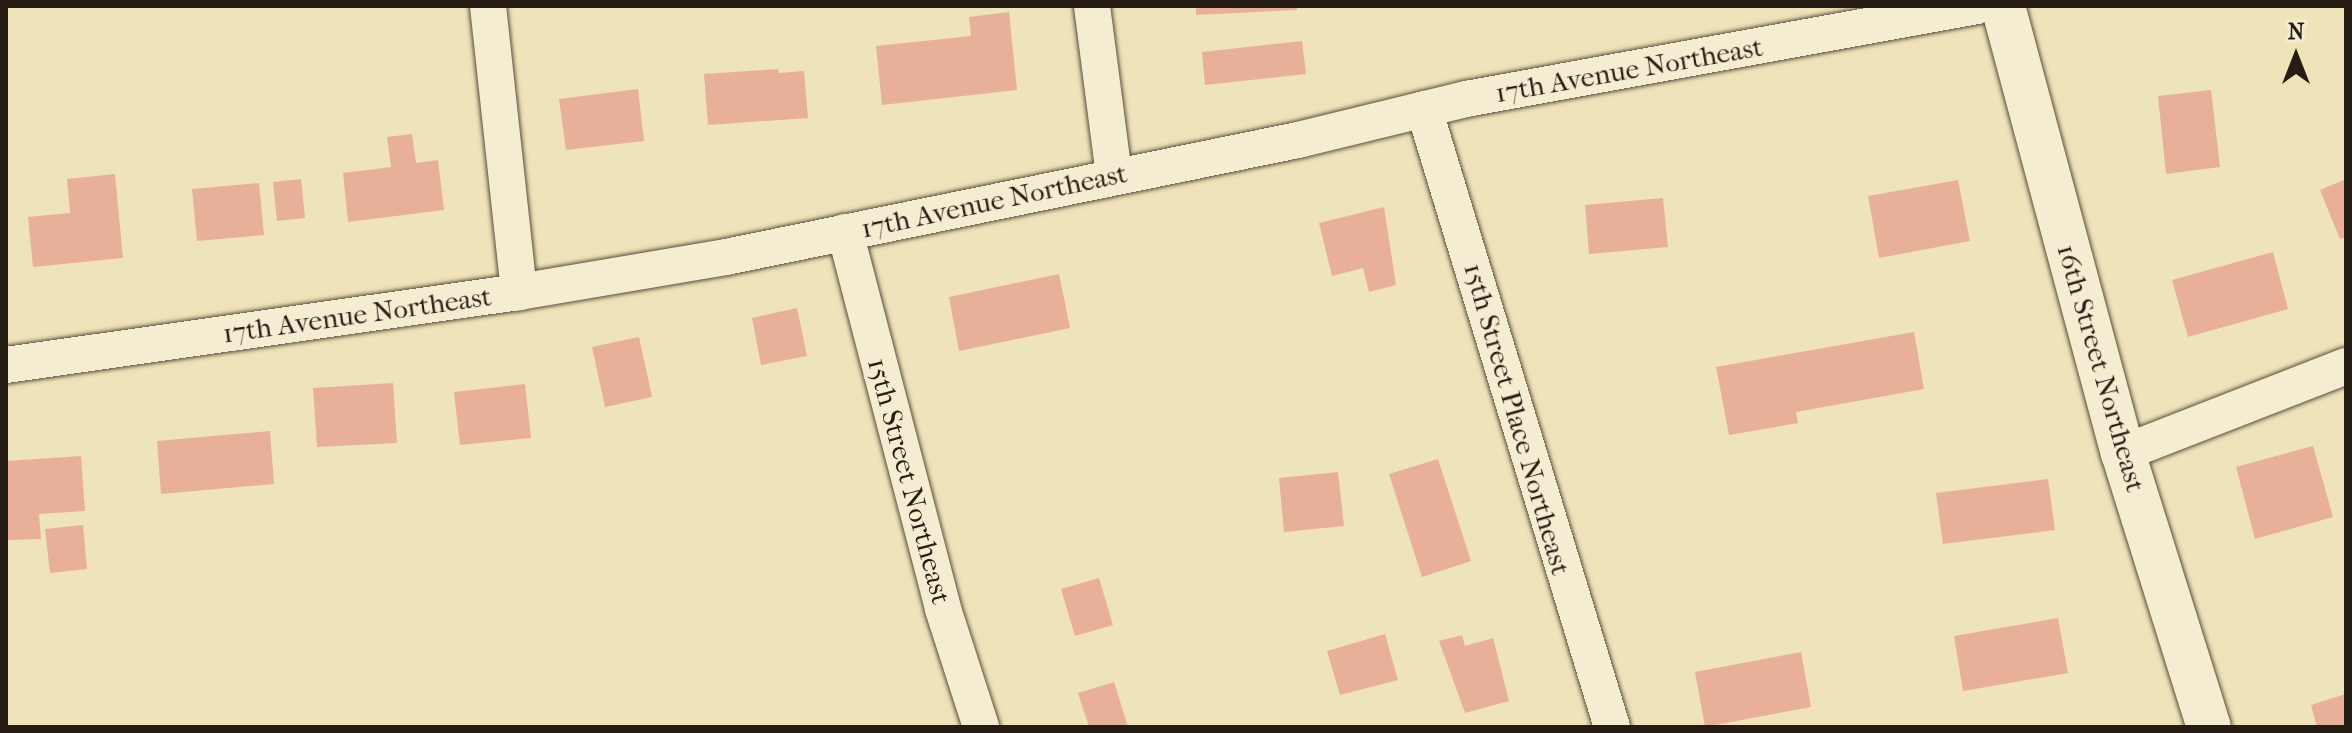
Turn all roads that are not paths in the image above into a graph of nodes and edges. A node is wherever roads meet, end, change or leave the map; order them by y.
1 (488, 6) edge
2 (1092, 6) edge
3 (1977, 6) edge
4 (2003, 6) edge
5 (1424, 109) junction
6 (1114, 175) junction
7 (845, 232) junction
8 (519, 292) junction
9 (6, 365) edge
10 (2346, 366) edge
11 (2123, 453) junction
12 (981, 727) edge
13 (1612, 727) edge
14 (2209, 727) edge

1 - 8 street
2 - 6 street
3 - 5 street, 17th Avenue Northeast
4 - 11 main road, 16th Street Northeast
5 - 6 street, 17th Avenue Northeast
5 - 13 street, 15th Street Place Northeast
6 - 7 street, 17th Avenue Northeast
7 - 8 street, 17th Avenue Northeast
7 - 12 street, 15th Street Northeast
8 - 9 street, 17th Avenue Northeast
10 - 11 street
11 - 14 main road, 16th Street Northeast

